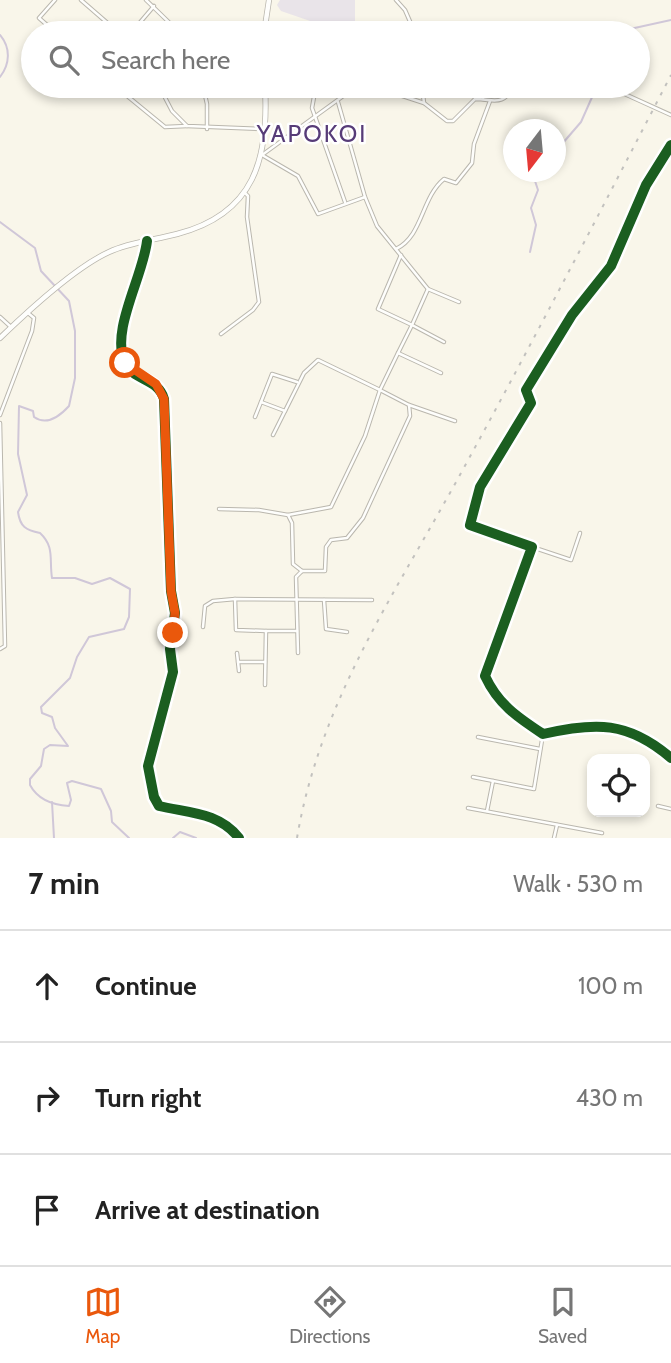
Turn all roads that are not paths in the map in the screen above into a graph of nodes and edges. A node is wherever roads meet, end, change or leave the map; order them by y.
1 (55, 0) edge
2 (81, 0) edge
3 (146, 0) edge
4 (270, 0) edge
5 (396, 0) edge
6 (154, 6) junction
7 (42, 21) edge
8 (105, 21) edge
9 (141, 21) edge
10 (168, 21) edge
11 (265, 21) edge
12 (409, 21) edge
13 (130, 98) edge
14 (165, 98) edge
15 (206, 98) edge
16 (266, 98) edge
17 (314, 98) edge
18 (342, 98) edge
19 (409, 98) edge
20 (423, 98) edge
21 (506, 98) edge
22 (633, 98) edge
23 (483, 99) joint
24 (490, 101) junction
25 (338, 102) junction
26 (424, 103) junction
27 (315, 115) junction
28 (671, 116) edge
29 (187, 126) junction
30 (207, 129) junction
31 (267, 129) junction
32 (671, 145) edge
33 (262, 155) junction
34 (244, 192) junction
35 (365, 197) junction
36 (345, 203) junction
37 (147, 241) junction
38 (396, 250) junction
39 (401, 256) junction
40 (428, 289) junction
41 (459, 302) dead end
42 (28, 313) junction
43 (0, 317) edge
44 (412, 325) junction
45 (11, 327) junction
46 (221, 334) dead end
47 (0, 338) edge
48 (444, 342) dead end
49 (398, 354) junction
50 (441, 373) dead end
51 (299, 383) junction
52 (380, 390) junction
53 (261, 402) junction
54 (409, 405) junction
55 (285, 411) junction
56 (0, 415) edge
57 (255, 417) dead end
58 (455, 421) dead end
59 (0, 423) edge
60 (273, 435) dead end
61 (219, 509) dead end
62 (288, 515) junction
63 (580, 533) dead end
64 (532, 547) junction
65 (302, 571) junction
66 (235, 599) junction
67 (297, 600) junction
68 (324, 600) junction
69 (372, 600) dead end
70 (203, 627) dead end
71 (266, 631) junction
72 (297, 631) junction
73 (347, 632) dead end
74 (0, 649) edge
75 (237, 653) dead end
76 (298, 653) dead end
77 (238, 662) junction
78 (265, 662) junction
79 (239, 671) dead end
80 (265, 685) dead end
81 (542, 734) junction
82 (478, 737) dead end
83 (540, 749) junction
84 (671, 758) edge
85 (473, 777) dead end
86 (493, 781) junction
87 (658, 806) dead end
88 (468, 808) dead end
89 (671, 810) edge
90 (487, 811) junction
91 (557, 825) junction
92 (602, 834) dead end
93 (239, 838) edge
94 (554, 838) edge

1 - 7 street
2 - 8 street
3 - 6 street
4 - 11 street
5 - 12 street
6 - 9 street
6 - 10 street
13 - 29 street
14 - 29 street
15 - 30 street
16 - 31 street
17 - 27 street
18 - 25 street
19 - 26 street
20 - 26 street
21 - 24 street
22 - 28 street
23 - 24 street
23 - 26 street
24 - 38 street
25 - 27 street
25 - 35 street
27 - 33 street
27 - 36 street
29 - 30 street
30 - 31 street
31 - 33 street
32 - 64 street
33 - 34 street
33 - 36 street
34 - 37 street
34 - 46 street
35 - 36 street
35 - 38 street
37 - 42 street
37 - 93 street
38 - 39 street
39 - 40 street
39 - 44 street
40 - 41 street
40 - 44 street
42 - 45 street
42 - 56 street
43 - 45 street
44 - 48 street
44 - 49 street
45 - 47 street
49 - 50 street
49 - 52 street
51 - 52 street
51 - 53 street
51 - 55 street
52 - 54 street
52 - 62 street
53 - 55 street
53 - 57 street
54 - 58 street
54 - 65 street
55 - 60 street
59 - 74 street
61 - 62 street
62 - 65 street
63 - 64 street
64 - 81 street
65 - 67 street
66 - 67 street
66 - 70 street
66 - 71 street
67 - 68 street
67 - 72 street
68 - 69 street
68 - 73 street
71 - 72 street
71 - 78 street
72 - 76 street
75 - 77 street
77 - 78 street
77 - 79 street
78 - 80 street
81 - 83 street
81 - 84 street
82 - 83 street
83 - 86 street
85 - 86 street
86 - 90 street
87 - 89 street
88 - 90 street
90 - 91 street
91 - 92 street
91 - 94 street

